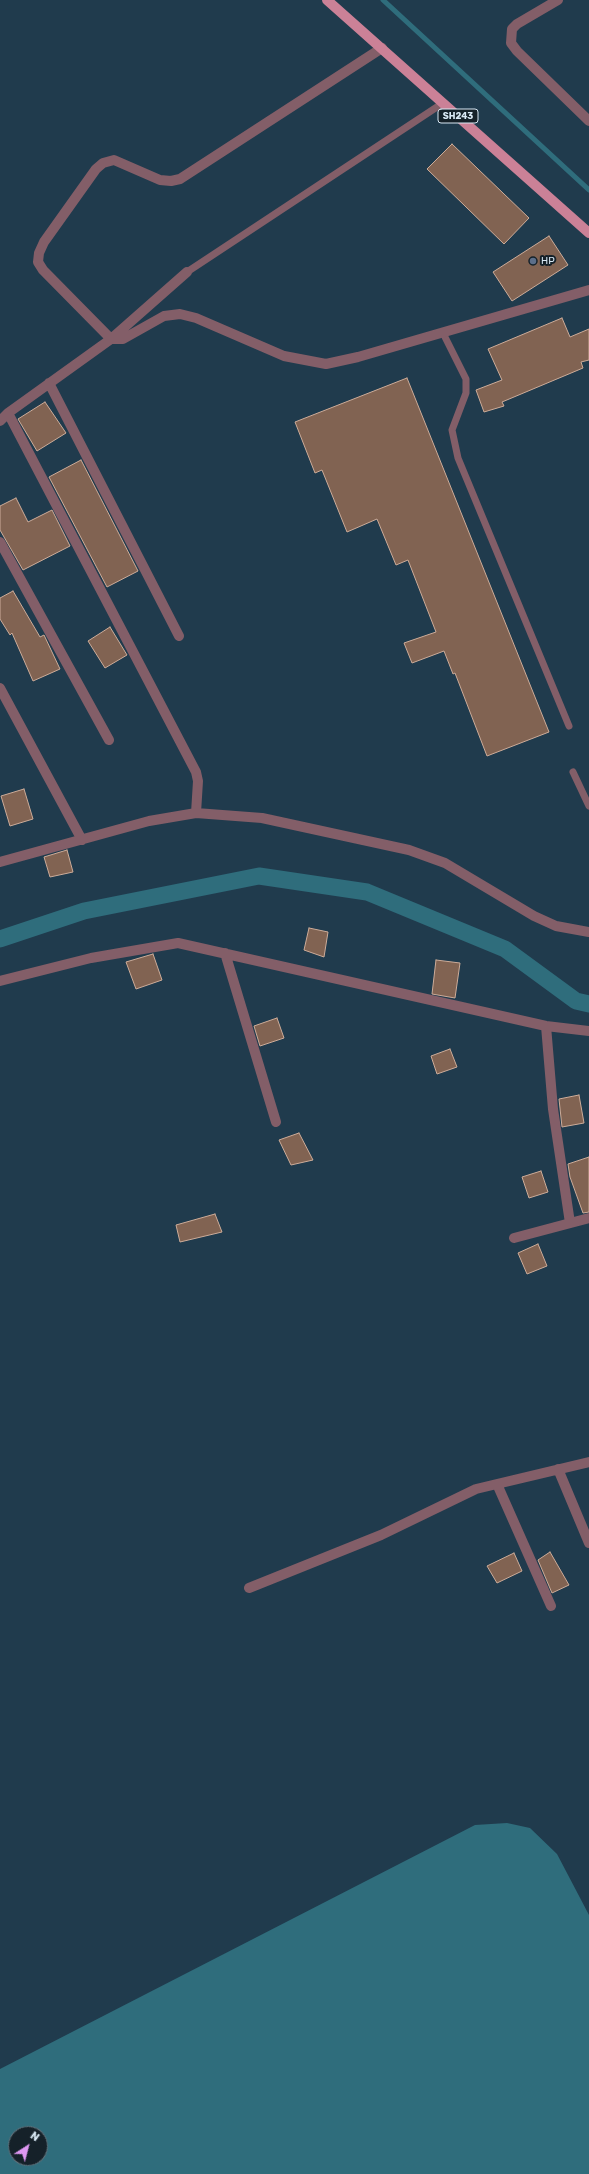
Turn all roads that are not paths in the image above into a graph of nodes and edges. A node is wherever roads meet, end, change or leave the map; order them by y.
1 (327, 0) edge
2 (558, 0) edge
3 (382, 48) junction
4 (443, 102) junction
5 (589, 121) edge
6 (589, 232) edge
7 (187, 272) joint
8 (589, 290) edge
9 (443, 332) junction
10 (111, 339) junction
11 (49, 383) junction
12 (8, 413) junction
13 (0, 421) edge
14 (0, 542) edge
15 (179, 636) dead end
16 (0, 688) edge
17 (569, 726) dead end
18 (109, 740) dead end
19 (573, 772) dead end
20 (589, 806) edge
21 (196, 813) junction
22 (82, 840) junction
23 (0, 862) edge
24 (589, 932) edge
25 (225, 953) junction
26 (0, 981) edge
27 (546, 1026) junction
28 (589, 1031) edge
29 (276, 1122) dead end
30 (589, 1218) edge
31 (570, 1223) junction
32 (514, 1238) dead end
33 (589, 1462) edge
34 (558, 1469) junction
35 (497, 1484) junction
36 (589, 1543) edge
37 (249, 1588) dead end
38 (551, 1606) dead end

1 - 3 main road, SH243
2 - 5 street
3 - 4 main road, SH243
3 - 10 street
4 - 6 main road, SH243
4 - 7 lane
7 - 10 street
8 - 9 street
9 - 10 street
9 - 17 lane
10 - 11 street
11 - 12 street
11 - 15 street
12 - 13 street
12 - 21 street
14 - 18 street
16 - 22 street
19 - 20 lane
21 - 22 street
21 - 24 street
22 - 23 street
25 - 26 street
25 - 27 street
25 - 29 street
27 - 28 street
27 - 31 street
30 - 31 street
31 - 32 street
33 - 34 street
34 - 35 street
34 - 36 street
35 - 37 street
35 - 38 street

